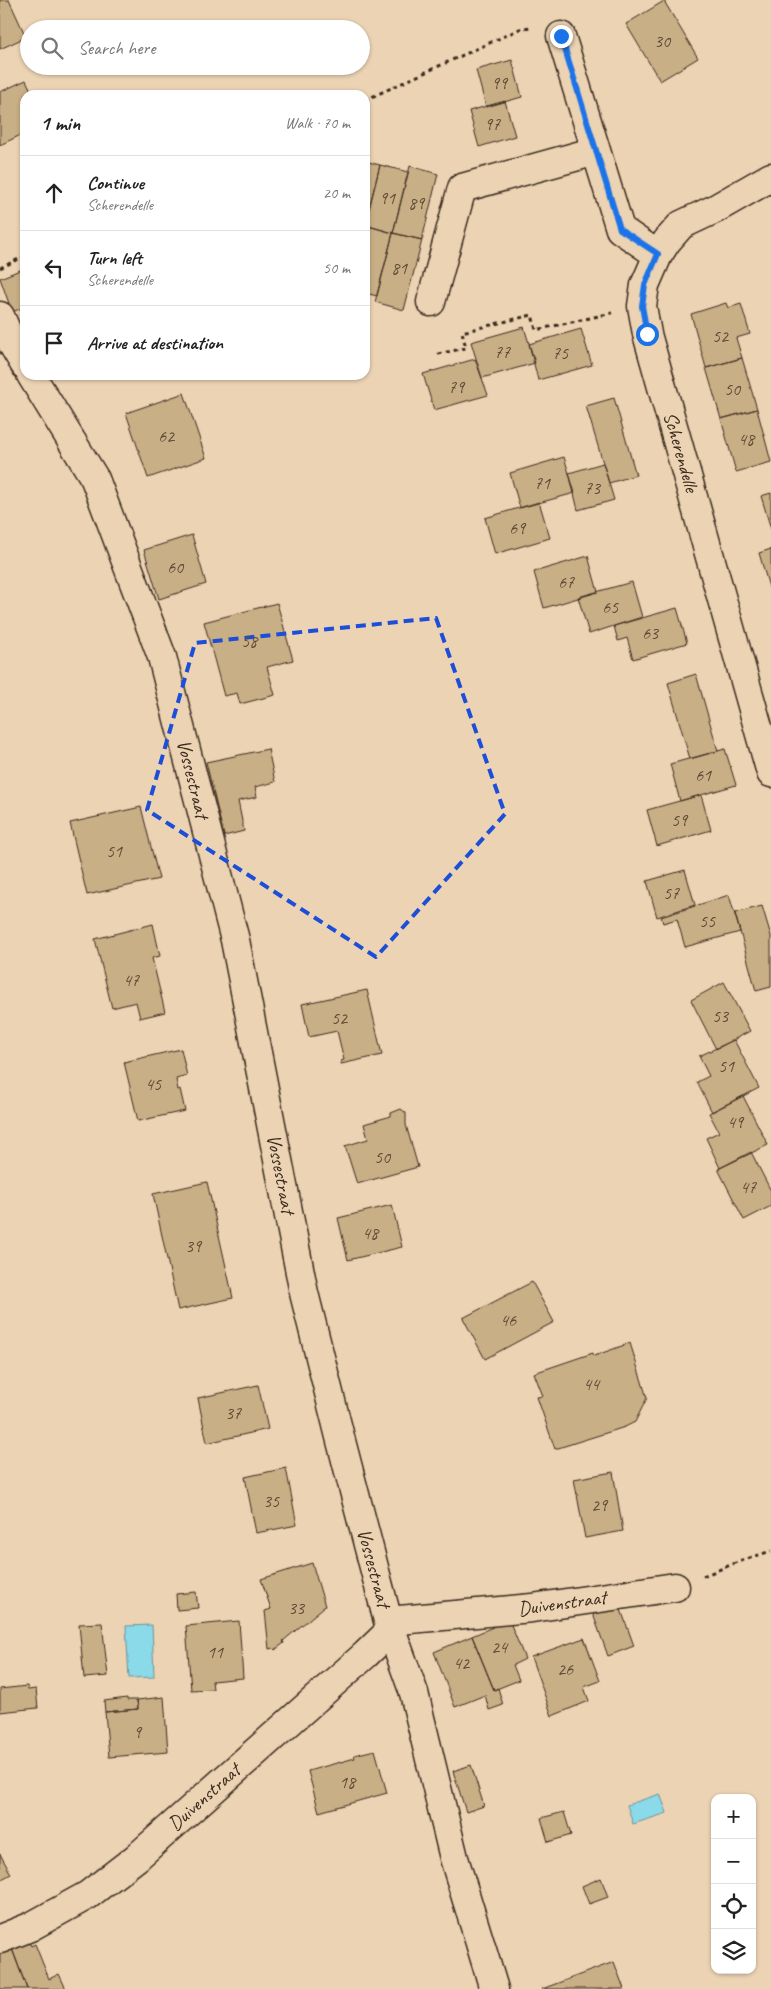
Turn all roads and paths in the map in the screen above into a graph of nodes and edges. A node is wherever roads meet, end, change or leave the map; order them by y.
1 (561, 36) joint
2 (370, 98) edge
3 (596, 151) junction
4 (771, 177) edge
5 (658, 254) junction
6 (20, 258) edge
7 (0, 268) edge
8 (431, 302) dead end
9 (642, 306) junction
10 (0, 316) edge
11 (438, 354) dead end
12 (20, 357) edge
13 (34, 380) edge
14 (771, 773) edge
15 (771, 1551) edge
16 (675, 1587) joint
17 (389, 1626) junction
18 (0, 1939) edge
19 (494, 1989) edge

1 - 2 path
1 - 3 street
3 - 5 street
3 - 8 street
4 - 5 street, Scherendelle
5 - 9 street, Scherendelle
6 - 7 path
9 - 11 path
9 - 14 street, Scherendelle
10 - 12 street
13 - 17 street, Vossestraat
15 - 16 path
16 - 17 street, Duivenstraat
17 - 18 street, Duivenstraat
17 - 19 street, Vossestraat

